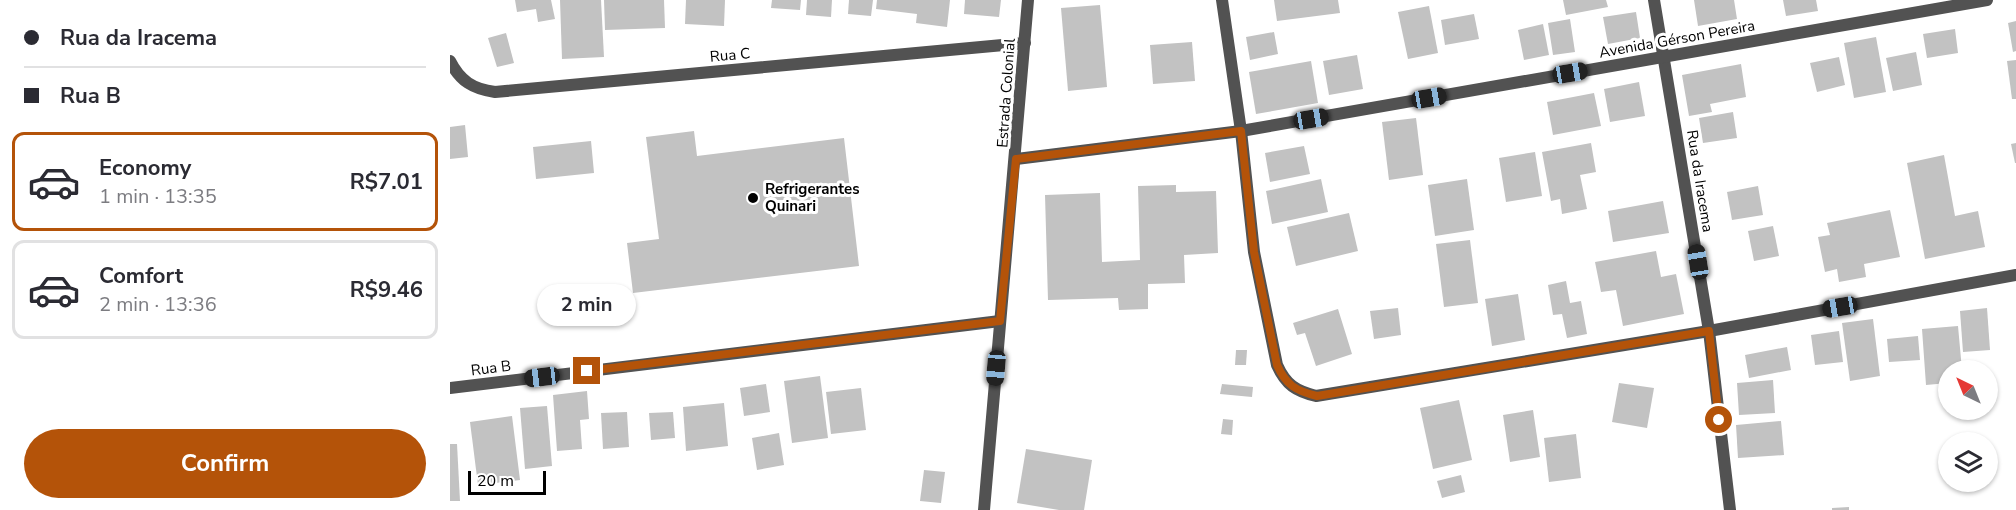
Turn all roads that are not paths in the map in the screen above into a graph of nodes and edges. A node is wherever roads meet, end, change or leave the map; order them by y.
1 (1029, 0) edge
2 (1221, 0) edge
3 (1654, 0) edge
4 (1987, 0) edge
5 (1025, 42) junction
6 (1664, 57) junction
7 (450, 61) edge
8 (1241, 131) junction
9 (1016, 159) junction
10 (2016, 275) edge
11 (1000, 321) junction
12 (1709, 331) junction
13 (450, 388) edge
14 (984, 510) edge
15 (1730, 510) edge

1 - 5 street, Estrada Colonial
2 - 8 street
3 - 6 street, Rua da Iracema
4 - 6 street, Avenida Gérson Pereira
5 - 7 street, Rua C
5 - 9 street, Estrada Colonial
6 - 8 street, Avenida Gérson Pereira
6 - 12 street, Rua da Iracema
8 - 9 street, Avenida Gérson Pereira
8 - 12 street
9 - 11 street, Estrada Colonial
10 - 12 street
11 - 13 street, Rua B
11 - 14 street, Estrada Colonial
12 - 15 street, Rua da Iracema

